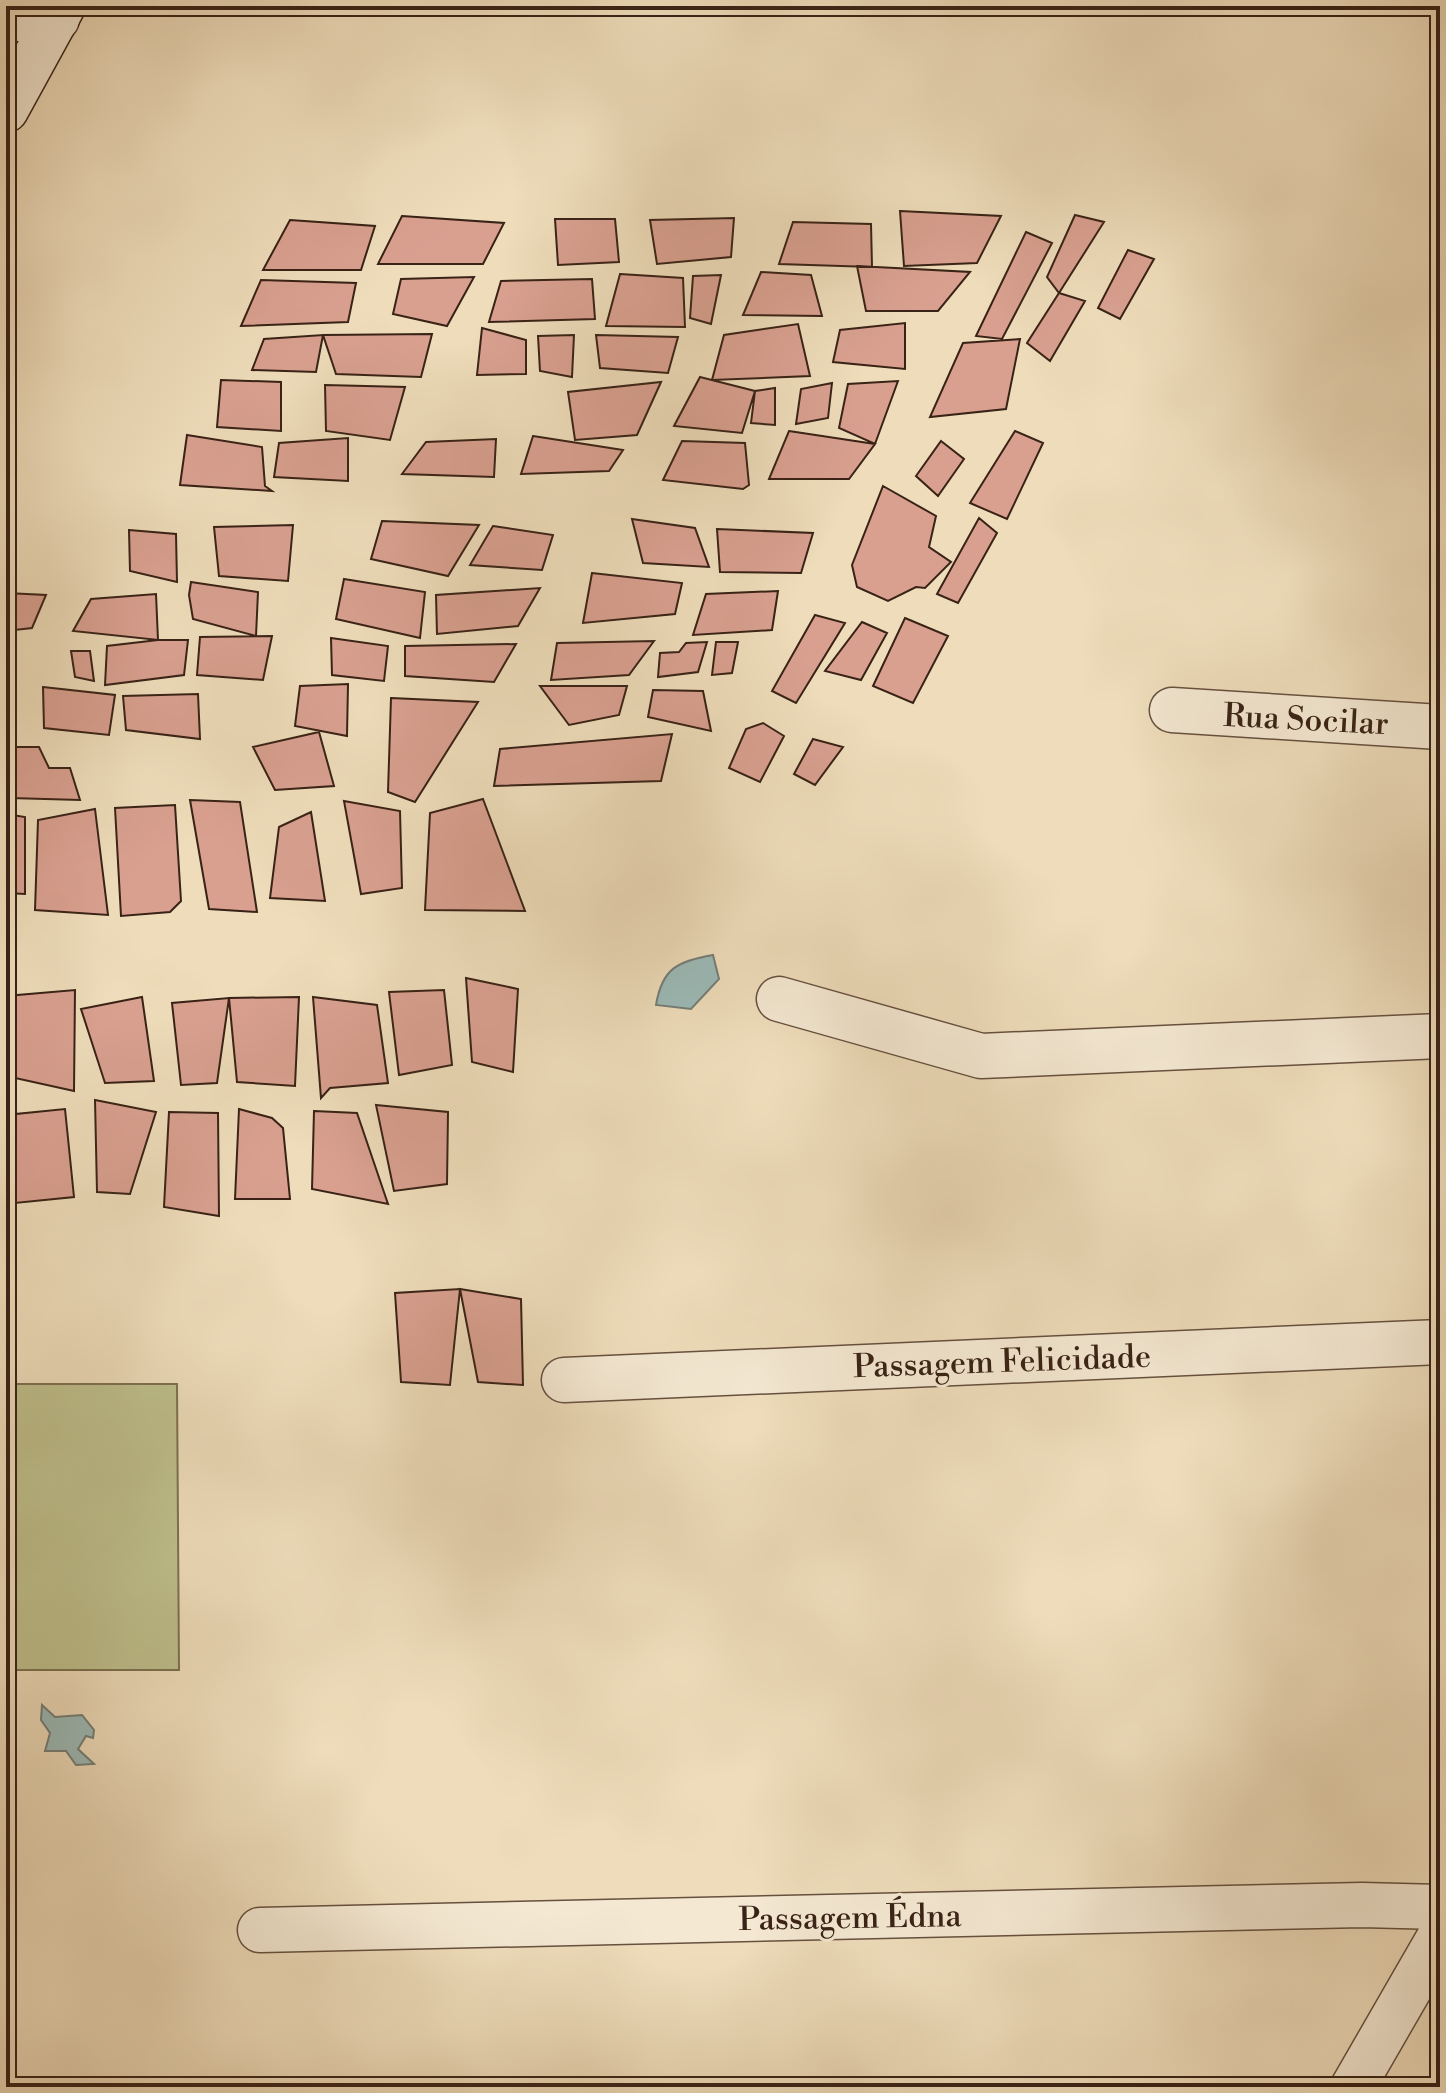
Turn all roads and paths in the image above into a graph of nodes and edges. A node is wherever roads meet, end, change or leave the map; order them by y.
1 (60, 13) edge
2 (6, 19) edge
3 (6, 110) edge
4 (1172, 710) dead end
5 (1440, 727) edge
6 (779, 999) dead end
7 (1440, 1036) edge
8 (1440, 1342) edge
9 (564, 1380) dead end
10 (1440, 1907) edge
11 (260, 1930) dead end
12 (1440, 1936) edge
13 (1353, 2087) edge

1 - 2 street
1 - 3 street
4 - 5 street, Rua Socilar
6 - 7 street
8 - 9 street, Passagem Felicidade
10 - 11 street, Passagem Édna
12 - 13 street

